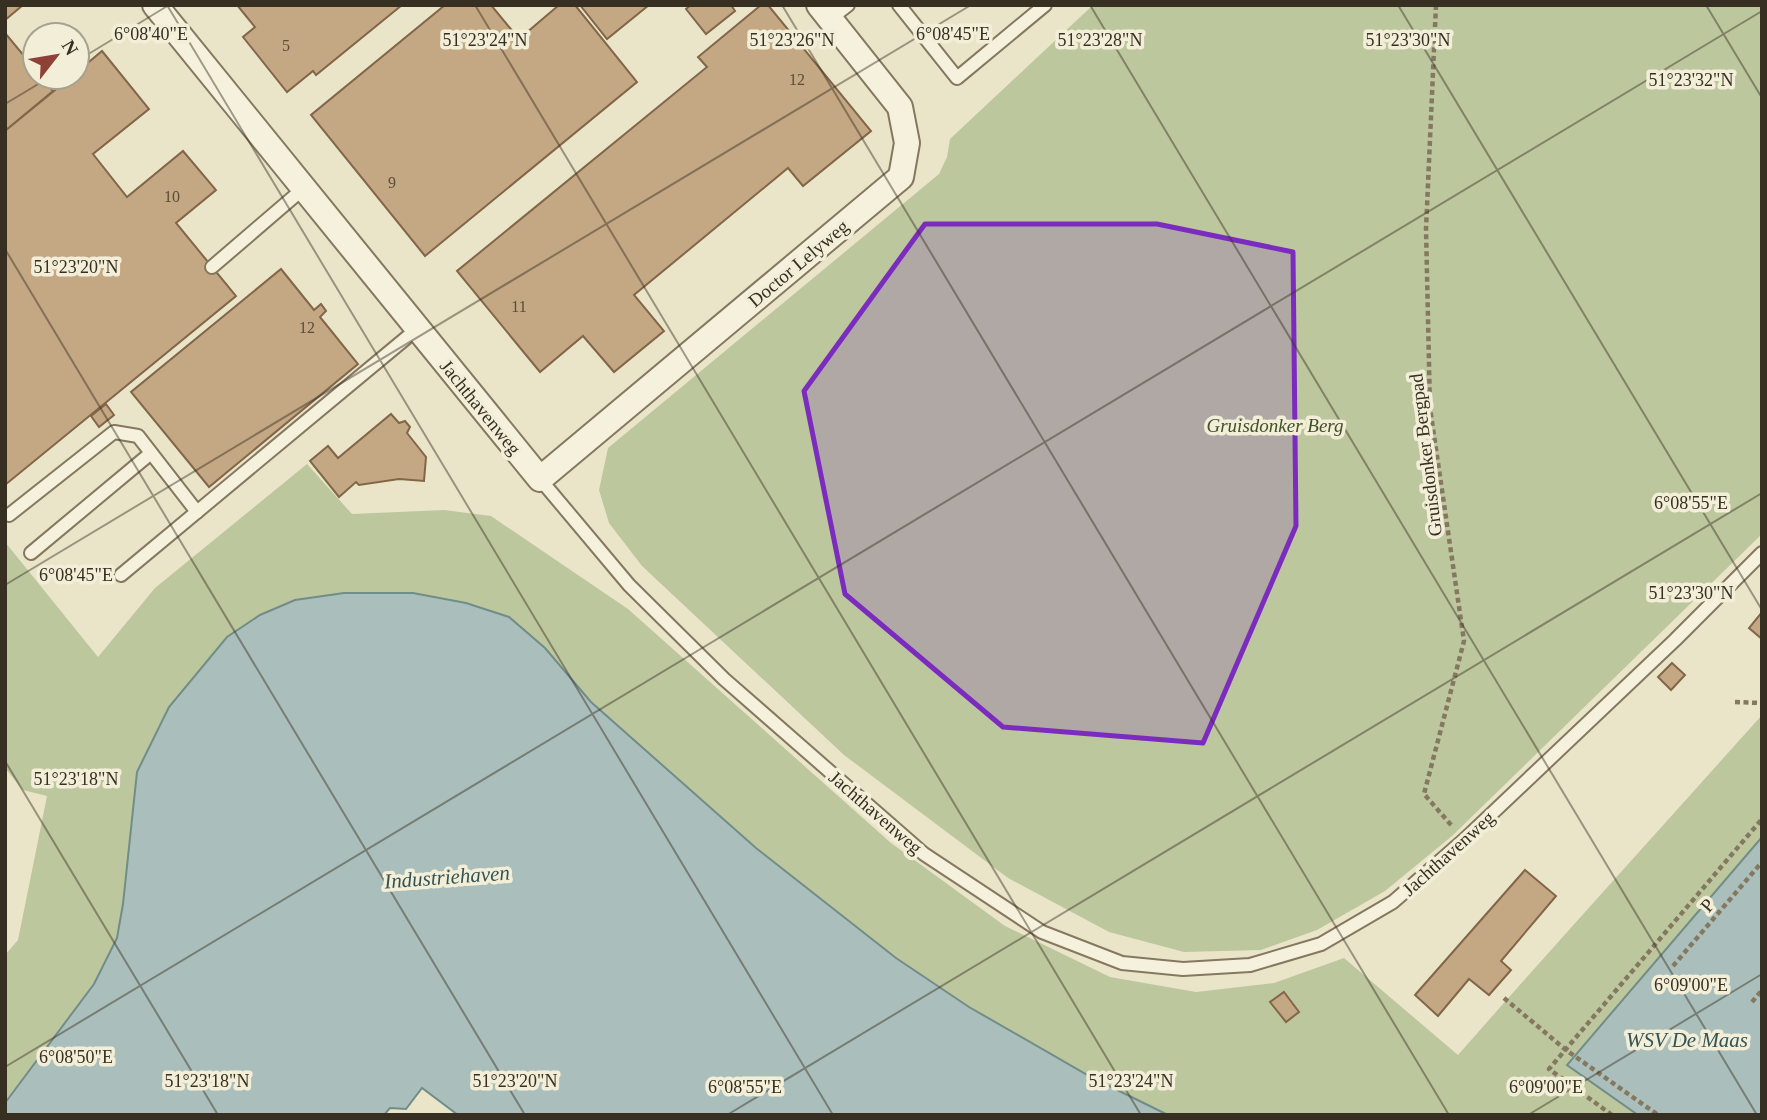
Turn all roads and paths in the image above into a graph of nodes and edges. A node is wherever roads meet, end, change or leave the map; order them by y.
1 (155, 5) edge
2 (898, 5) edge
3 (1045, 5) edge
4 (1436, 5) edge
5 (832, 10) edge
6 (304, 188) junction
7 (212, 267) dead end
8 (417, 329) junction
9 (151, 453) junction
10 (540, 479) junction
11 (197, 512) junction
12 (9, 515) dead end
13 (31, 553) dead end
14 (1762, 553) edge
15 (121, 575) dead end
16 (1735, 702) dead end
17 (1762, 703) edge
18 (1762, 819) edge
19 (1464, 840) junction
20 (1762, 862) edge
21 (1673, 966) dead end
22 (1762, 990) edge
23 (1504, 998) dead end
24 (1752, 1002) dead end
25 (1566, 1050) junction
26 (1612, 1115) edge
27 (1658, 1115) edge

1 - 6 street, Jachthavenweg
2 - 3 lane
4 - 19 path, Gruisdonker Bergpad
5 - 10 street, Doctor Lelyweg
6 - 7 lane
6 - 8 street, Jachthavenweg
8 - 10 street, Jachthavenweg
8 - 11 lane
9 - 11 lane
9 - 12 lane
9 - 13 lane
10 - 19 lane, Jachthavenweg
11 - 15 lane
14 - 19 lane, Jachthavenweg
16 - 17 path
18 - 25 path
20 - 21 path, P
22 - 24 path
23 - 25 path
25 - 26 path
25 - 27 path

